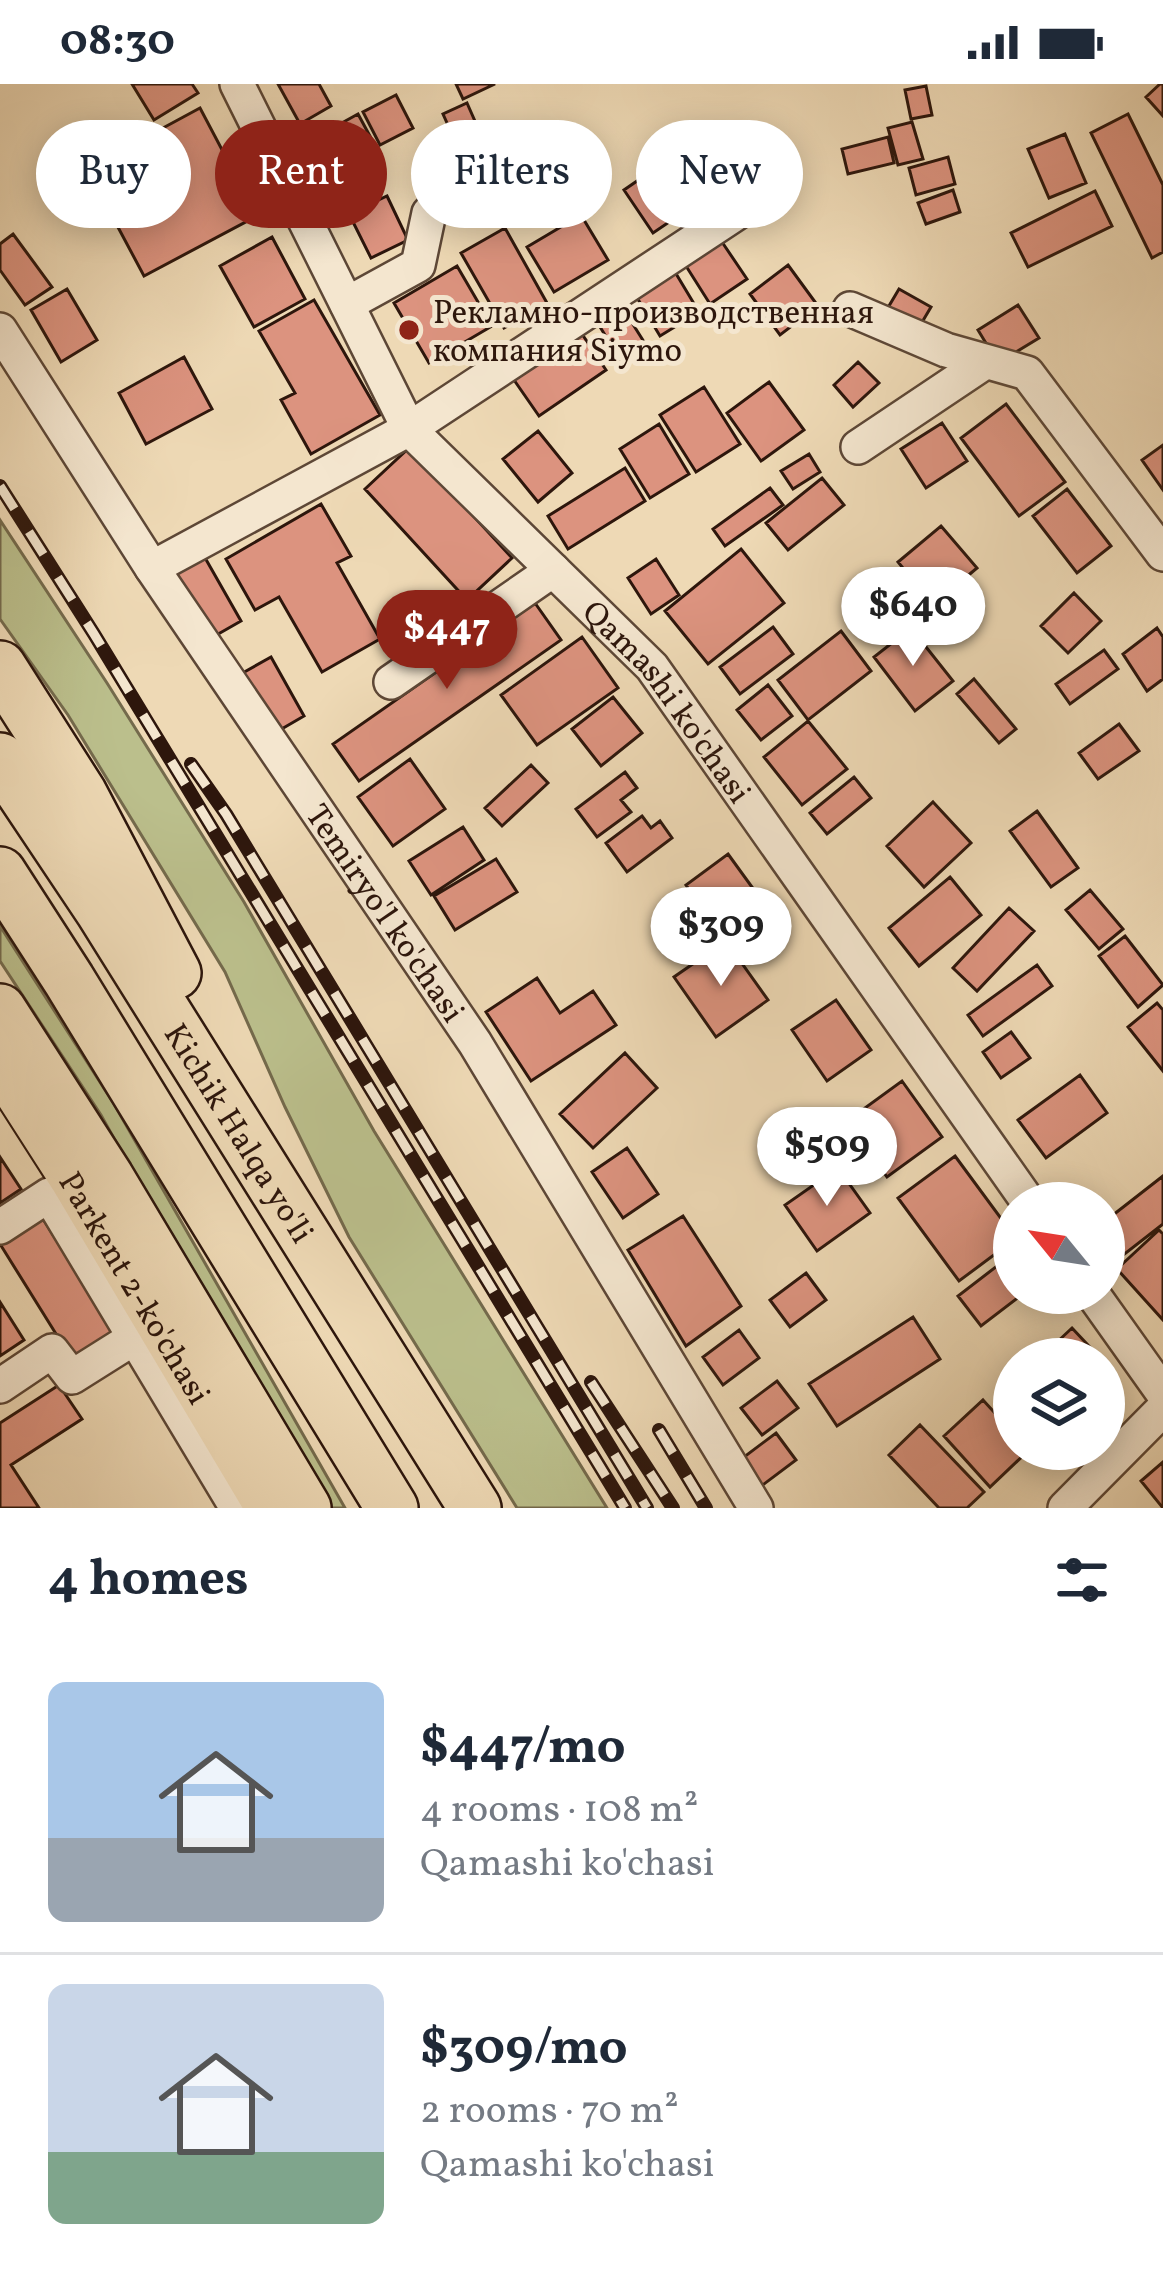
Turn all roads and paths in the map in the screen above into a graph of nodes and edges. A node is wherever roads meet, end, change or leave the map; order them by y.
1 (236, 84) edge
2 (426, 228) edge
3 (714, 228) edge
4 (347, 304) junction
5 (850, 309) dead end
6 (0, 330) edge
7 (985, 362) junction
8 (409, 428) junction
9 (858, 447) dead end
10 (1163, 554) edge
11 (152, 568) junction
12 (553, 570) junction
13 (0, 667) edge
14 (391, 682) dead end
15 (0, 759) edge
16 (0, 872) edge
17 (0, 1010) edge
18 (0, 1068) edge
19 (1014, 1182) edge
20 (0, 1227) edge
21 (316, 1252) junction
22 (171, 1314) junction
23 (1108, 1314) edge
24 (0, 1386) edge
25 (1163, 1393) edge
26 (1163, 1408) edge
27 (237, 1508) edge
28 (267, 1508) edge
29 (305, 1508) edge
30 (392, 1508) edge
31 (475, 1508) edge
32 (756, 1508) edge
33 (1064, 1508) edge

1 - 4 street, Qamashi ko'chasi
2 - 4 street
3 - 8 street
4 - 8 street, Qamashi ko'chasi
5 - 7 street
6 - 11 street, Temiryo'l ko'chasi
7 - 9 street
7 - 10 street
8 - 11 street
8 - 12 street, Qamashi ko'chasi
11 - 32 street, Temiryo'l ko'chasi
12 - 14 street
12 - 19 street, Qamashi ko'chasi
13 - 21 highway
15 - 21 highway, Kichik Halqa yo'li
16 - 30 highway, Kichik Halqa yo'li
17 - 22 highway
18 - 22 main road, Parkent 2-ko'chasi
20 - 27 street
21 - 31 highway, Kichik Halqa yo'li
22 - 24 street
22 - 28 main road, Parkent 2-ko'chasi
22 - 29 highway
23 - 25 street
26 - 33 street

